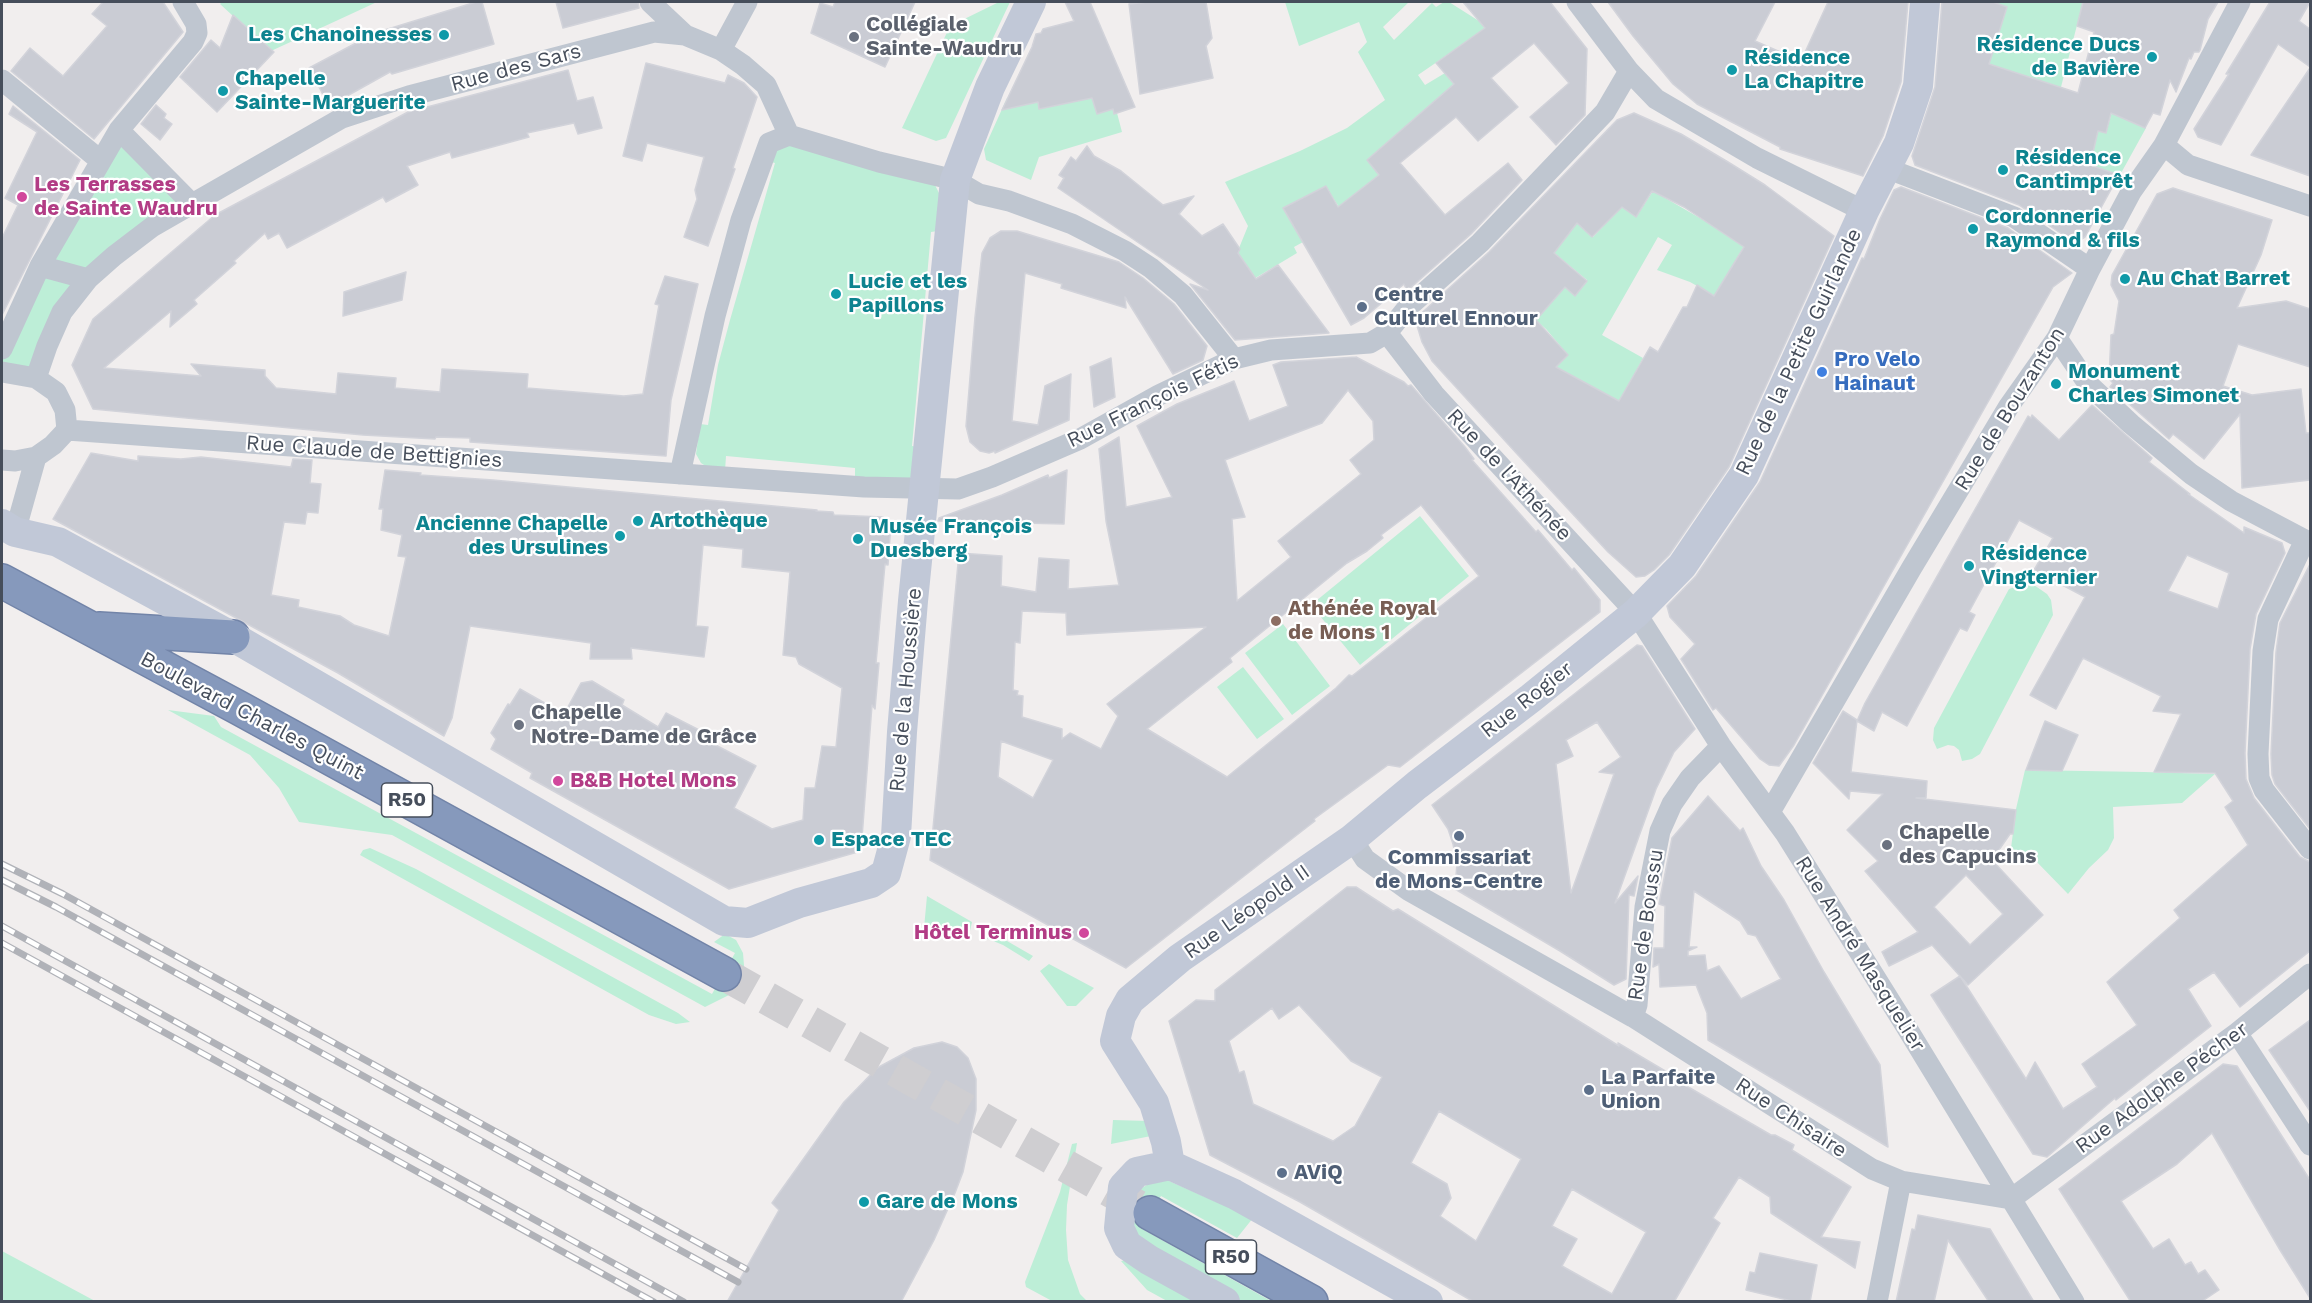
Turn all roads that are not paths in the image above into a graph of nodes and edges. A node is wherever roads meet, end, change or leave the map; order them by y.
1 (183, 2) edge
2 (650, 2) edge
3 (747, 2) edge
4 (1031, 2) edge
5 (1577, 2) edge
6 (1925, 2) edge
7 (2240, 2) edge
8 (685, 35) junction
9 (721, 50) junction
10 (1629, 71) junction
11 (2, 80) edge
12 (119, 130) junction
13 (789, 135) junction
14 (2164, 145) junction
15 (101, 161) junction
16 (1886, 168) junction
17 (955, 180) junction
18 (192, 204) junction
19 (2310, 206) edge
20 (1864, 211) junction
21 (40, 266) junction
22 (2090, 268) junction
23 (88, 279) junction
24 (1387, 333) junction
25 (2056, 338) junction
26 (2, 349) edge
27 (1234, 359) junction
28 (2, 372) edge
29 (36, 378) junction
30 (67, 430) junction
31 (36, 457) junction
32 (2, 460) edge
33 (680, 474) junction
34 (924, 488) junction
35 (8, 528) edge
36 (2308, 540) edge
37 (2, 581) edge
38 (1636, 612) junction
39 (88, 628) junction
40 (233, 638) junction
41 (1721, 746) junction
42 (1770, 812) junction
43 (1352, 839) junction
44 (2310, 849) edge
45 (724, 974) tunnel mouth
46 (2310, 974) edge
47 (1633, 1017) junction
48 (2237, 1032) junction
49 (2310, 1145) edge
50 (1170, 1165) junction
51 (1901, 1181) junction
52 (2011, 1198) junction
53 (1150, 1213) tunnel mouth
54 (1225, 1302) edge
55 (1311, 1302) edge
56 (1428, 1302) edge
57 (1877, 1302) edge
58 (2074, 1302) edge

1 - 12 street
2 - 8 street
3 - 9 street
4 - 17 street, Rue de la Houssière
5 - 10 street
6 - 16 street, Rue de la Petite Guirlande
7 - 14 street, Rue de Bouzanton
8 - 9 street
8 - 18 street, Rue des Sars
9 - 13 street
10 - 20 street
10 - 24 street
11 - 15 street
12 - 15 street
12 - 18 street
13 - 17 street
13 - 33 street
14 - 19 street
14 - 22 street, Rue de Bouzanton
15 - 21 street
16 - 20 street, Rue de la Petite Guirlande
16 - 22 street
17 - 27 street
17 - 34 street, Rue de la Houssière
18 - 23 street, Rue des Sars
20 - 38 street, Rue de la Petite Guirlande
21 - 23 street
21 - 26 street
22 - 25 street, Rue de Bouzanton
23 - 29 street, Rue des Sars
24 - 27 street, Rue François Fétis
24 - 38 street, Rue de l'Athénée
25 - 36 street
25 - 42 street, Rue de Bouzanton
27 - 34 street, Rue François Fétis
28 - 29 street
29 - 30 street
30 - 31 street
30 - 33 street, Rue Claude de Bettignies
31 - 32 street
31 - 35 street
33 - 34 street, Rue François Fétis
34 - 40 street, Rue de la Houssière
35 - 40 street
36 - 44 street
37 - 39 highway, Boulevard Charles Quint / R50
38 - 41 street, Rue André Masquelier
38 - 43 street, Rue Rogier
39 - 40 highway
39 - 45 highway, Boulevard Charles Quint / R50
41 - 42 street, Rue André Masquelier
41 - 47 street, Rue de Boussu
42 - 52 street, Rue André Masquelier
43 - 47 street, Rue Chisaire
43 - 50 street, Rue Léopold II
46 - 48 street, Rue Adolphe Pécher
47 - 51 street, Rue Chisaire
48 - 49 street
48 - 52 street, Rue Adolphe Pécher
50 - 54 street
50 - 56 street
51 - 52 street, Rue Chisaire
51 - 57 street
52 - 58 street, Rue André Masquelier
53 - 55 highway, R50

